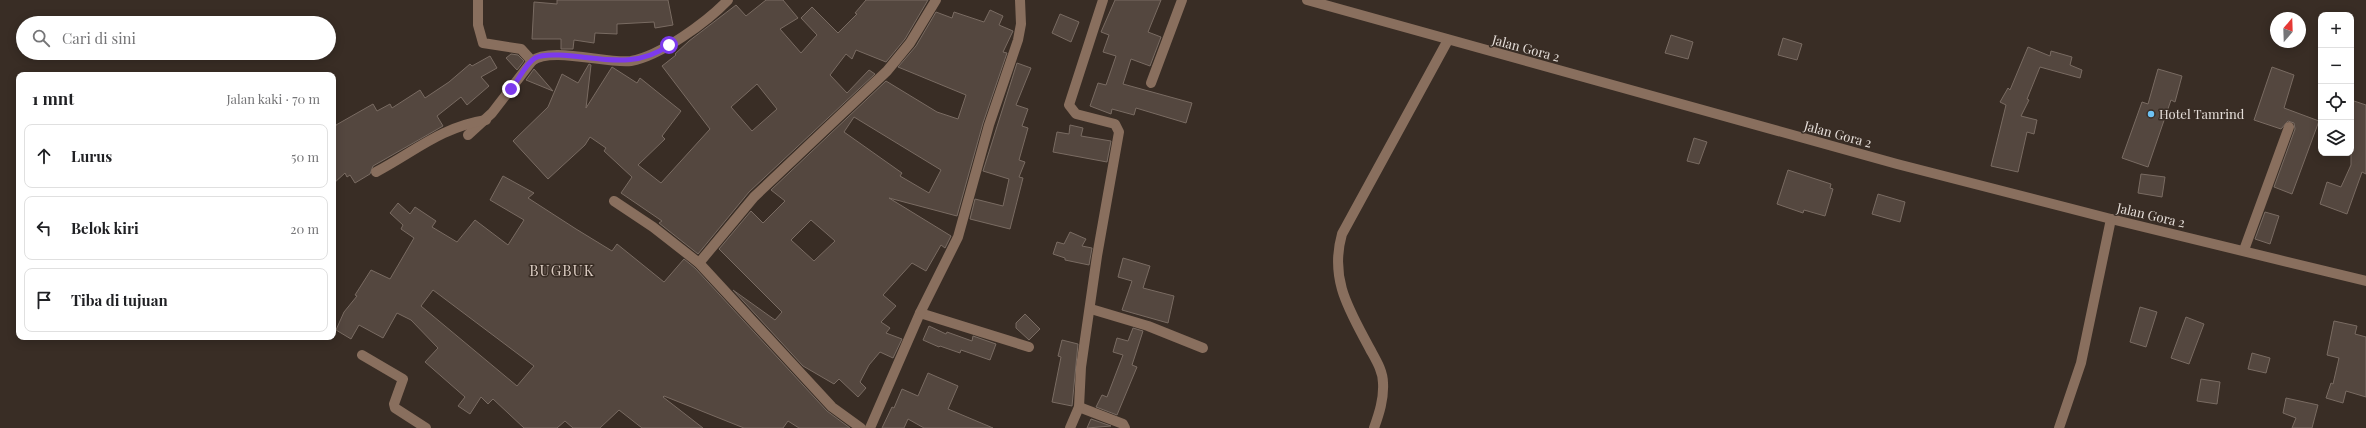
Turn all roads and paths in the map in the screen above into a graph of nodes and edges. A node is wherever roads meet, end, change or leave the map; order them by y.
1 (478, 0) edge
2 (728, 0) edge
3 (936, 0) edge
4 (1020, 0) edge
5 (1103, 0) edge
6 (1182, 0) edge
7 (1306, 0) edge
8 (1448, 40) junction
9 (532, 61) junction
10 (1151, 83) dead end
11 (486, 120) junction
12 (2289, 127) dead end
13 (468, 135) dead end
14 (376, 172) dead end
15 (614, 201) dead end
16 (2111, 219) junction
17 (2244, 250) junction
18 (699, 263) junction
19 (2366, 281) edge
20 (1091, 309) junction
21 (920, 313) junction
22 (1029, 347) dead end
23 (1203, 348) dead end
24 (362, 355) dead end
25 (1078, 407) junction
26 (426, 428) edge
27 (862, 428) edge
28 (870, 428) edge
29 (1070, 428) edge
30 (1125, 428) edge
31 (1374, 428) edge
32 (2059, 428) edge

1 - 9 street
2 - 9 street
3 - 18 street
4 - 21 street
5 - 20 street
6 - 10 street
7 - 8 street, Jalan Gora 2
8 - 16 street, Jalan Gora 2
8 - 31 street
9 - 11 street
11 - 13 street
11 - 14 street
12 - 17 street
15 - 18 street
16 - 17 street, Jalan Gora 2
16 - 32 street
17 - 19 street, Jalan Gora 2
18 - 27 street
20 - 23 street
20 - 25 street
21 - 22 street
21 - 28 street
24 - 26 street
25 - 29 street
25 - 30 street

